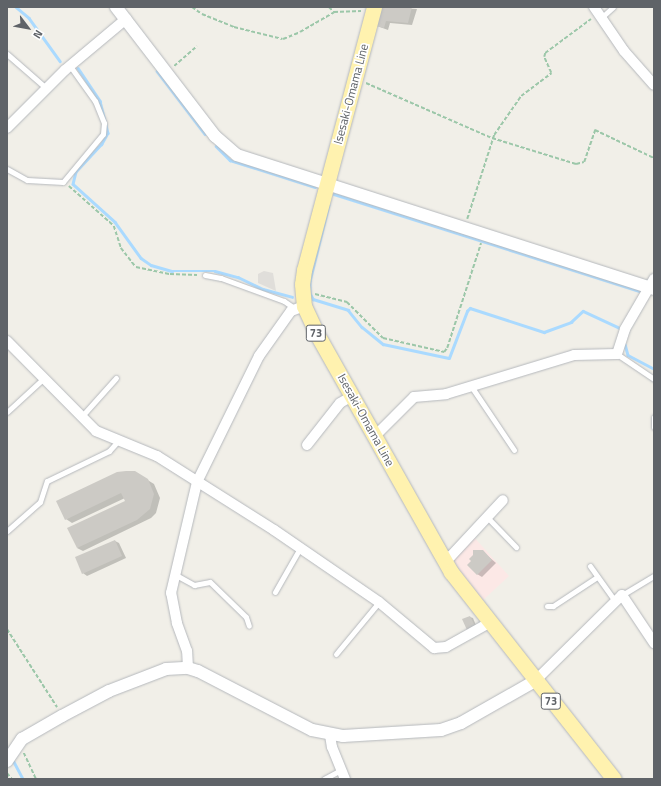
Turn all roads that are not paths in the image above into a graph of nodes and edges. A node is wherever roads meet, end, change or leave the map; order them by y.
1 (116, 7) edge
2 (613, 7) edge
3 (373, 9) edge
4 (598, 13) edge
5 (126, 19) junction
6 (7, 54) edge
7 (70, 66) junction
8 (654, 85) edge
9 (46, 88) junction
10 (7, 128) edge
11 (7, 169) edge
12 (327, 184) junction
13 (205, 275) road end
14 (652, 286) edge
15 (299, 307) junction
16 (7, 341) edge
17 (617, 354) junction
18 (44, 378) junction
19 (116, 378) dead end
20 (654, 379) edge
21 (470, 386) junction
22 (352, 396) junction
23 (7, 412) edge
24 (82, 416) junction
25 (654, 417) edge
26 (654, 427) edge
27 (375, 436) junction
28 (118, 441) junction
29 (307, 445) dead end
30 (514, 450) dead end
31 (197, 482) junction
32 (503, 500) dead end
33 (487, 517) junction
34 (7, 531) edge
35 (516, 547) dead end
36 (300, 548) junction
37 (445, 560) junction
38 (590, 566) dead end
39 (176, 575) junction
40 (654, 576) edge
41 (597, 577) junction
42 (275, 592) dead end
43 (618, 598) junction
44 (379, 602) junction
45 (547, 606) dead end
46 (489, 623) junction
47 (249, 626) dead end
48 (654, 643) edge
49 (336, 654) dead end
50 (188, 668) junction
51 (535, 681) junction
52 (330, 736) junction
53 (7, 761) edge
54 (343, 774) edge
55 (324, 779) edge
56 (614, 779) edge

1 - 5 street
2 - 4 lane
3 - 12 main road, Isesaki-Omama Line / 73
4 - 8 street
5 - 7 street
5 - 12 street
6 - 9 lane
7 - 9 street
7 - 11 lane
9 - 10 street
12 - 14 street
12 - 15 main road, Isesaki-Omama Line / 73
13 - 15 lane
14 - 17 street
15 - 22 main road, Isesaki-Omama Line / 73
15 - 31 street
16 - 18 street
17 - 20 lane
17 - 21 street
18 - 23 lane
18 - 24 street
19 - 24 lane
21 - 27 street
21 - 30 lane
22 - 27 main road, Isesaki-Omama Line / 73
22 - 29 street
24 - 28 street
25 - 26 lane
27 - 37 main road, Isesaki-Omama Line / 73
28 - 31 street
28 - 34 lane
31 - 36 street
31 - 39 street
32 - 33 street
33 - 35 lane
33 - 37 street
36 - 42 lane
36 - 44 street
37 - 46 main road, Isesaki-Omama Line / 73
38 - 41 lane
39 - 47 lane
39 - 50 street
40 - 43 lane
41 - 43 lane
41 - 45 lane
43 - 48 street
43 - 51 street
44 - 46 street
44 - 49 lane
46 - 51 main road, Isesaki-Omama Line / 73
50 - 52 street
50 - 53 street
51 - 52 street
51 - 56 main road, Isesaki-Omama Line / 73
52 - 54 street
54 - 55 lane

